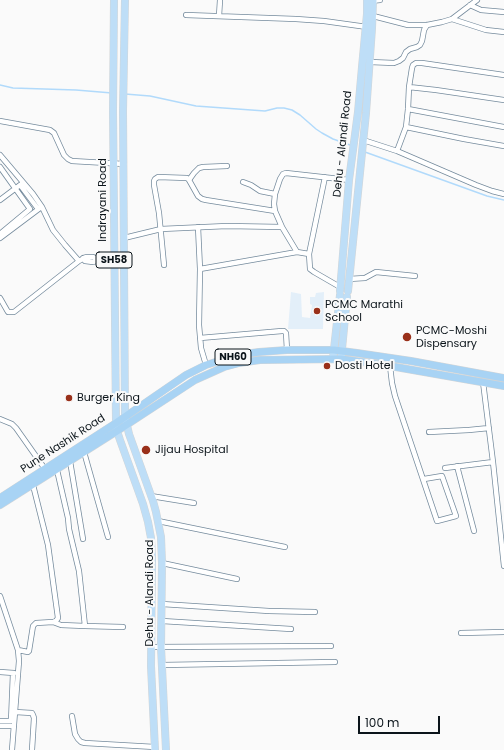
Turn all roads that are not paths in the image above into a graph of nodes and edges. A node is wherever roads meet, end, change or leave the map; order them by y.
1 (114, 0) edge
2 (125, 0) edge
3 (220, 0) edge
4 (372, 0) edge
5 (477, 0) edge
6 (470, 5) junction
7 (504, 12) edge
8 (186, 15) dead end
9 (220, 16) junction
10 (373, 16) junction
11 (452, 20) junction
12 (427, 25) junction
13 (369, 27) junction
14 (504, 32) edge
15 (370, 62) junction
16 (504, 75) edge
17 (409, 87) junction
18 (504, 100) edge
19 (408, 109) junction
20 (0, 121) edge
21 (406, 127) junction
22 (504, 127) edge
23 (363, 140) junction
24 (504, 146) edge
25 (397, 151) junction
26 (0, 155) edge
27 (114, 163) junction
28 (124, 164) junction
29 (226, 166) dead end
30 (0, 167) edge
31 (325, 177) junction
32 (189, 180) junction
33 (349, 180) junction
34 (243, 182) dead end
35 (15, 188) junction
36 (275, 194) junction
37 (504, 194) edge
38 (0, 200) edge
39 (40, 208) junction
40 (275, 211) junction
41 (198, 226) junction
42 (282, 227) junction
43 (161, 229) junction
44 (0, 234) edge
45 (0, 238) edge
46 (124, 238) junction
47 (297, 252) junction
48 (309, 254) junction
49 (81, 260) junction
50 (114, 261) junction
51 (125, 261) junction
52 (164, 265) dead end
53 (200, 269) junction
54 (415, 276) dead end
55 (349, 279) junction
56 (343, 292) junction
57 (0, 298) edge
58 (200, 338) junction
59 (287, 350) junction
60 (334, 350) junction
61 (342, 355) junction
62 (333, 358) junction
63 (206, 365) junction
64 (390, 366) junction
65 (504, 378) edge
66 (483, 382) junction
67 (504, 386) edge
68 (125, 417) junction
69 (0, 419) edge
70 (116, 423) junction
71 (127, 425) junction
72 (489, 428) junction
73 (117, 431) junction
74 (428, 432) dead end
75 (84, 452) junction
76 (70, 461) junction
77 (493, 462) junction
78 (457, 466) junction
79 (445, 468) dead end
80 (45, 469) junction
81 (57, 470) junction
82 (424, 479) junction
83 (33, 485) junction
84 (151, 496) junction
85 (0, 498) edge
86 (194, 503) dead end
87 (0, 505) edge
88 (158, 522) junction
89 (474, 531) dead end
90 (108, 537) dead end
91 (83, 539) dead end
92 (503, 540) edge
93 (285, 547) dead end
94 (162, 563) junction
95 (504, 566) edge
96 (237, 579) dead end
97 (0, 596) edge
98 (162, 604) junction
99 (316, 612) dead end
100 (162, 621) junction
101 (53, 622) junction
102 (85, 626) junction
103 (123, 627) dead end
104 (291, 629) dead end
105 (504, 632) edge
106 (461, 633) dead end
107 (330, 646) dead end
108 (161, 647) junction
109 (151, 648) junction
110 (18, 650) junction
111 (335, 662) dead end
112 (162, 665) junction
113 (0, 672) edge
114 (13, 673) junction
115 (18, 673) junction
116 (15, 712) junction
117 (72, 716) dead end
118 (0, 721) edge
119 (0, 726) edge
120 (14, 726) junction
121 (155, 749) edge
122 (12, 750) edge
123 (32, 750) edge
124 (166, 750) edge

1 - 27 main road, Indrayani Road / SH58
2 - 28 main road, Indrayani Road / SH58
3 - 9 street
4 - 10 main road, Dehu - Alandi Road
4 - 13 main road, Dehu - Alandi Road
5 - 6 street
6 - 7 street
6 - 11 street
8 - 9 street
9 - 13 street
10 - 12 street
10 - 13 main road, Dehu - Alandi Road
11 - 12 street
11 - 14 street
12 - 15 street
13 - 15 main road, Dehu - Alandi Road
13 - 33 main road, Dehu - Alandi Road
15 - 23 main road, Dehu - Alandi Road
16 - 17 street
17 - 18 street
17 - 19 street
19 - 21 street
19 - 22 street
20 - 27 street
21 - 24 street
21 - 25 street
23 - 25 street
23 - 55 main road, Dehu - Alandi Road
25 - 37 street
26 - 39 street
27 - 28 street
27 - 50 main road, Indrayani Road / SH58
28 - 46 main road, Indrayani Road / SH58
29 - 32 street
30 - 35 street
31 - 33 street
31 - 36 street
31 - 48 street
32 - 40 street
32 - 43 street
33 - 56 main road, Dehu - Alandi Road
34 - 36 street
35 - 38 street
35 - 39 street
35 - 44 street
36 - 40 street
39 - 45 street
39 - 49 street
40 - 42 street
41 - 42 street
41 - 43 street
41 - 53 street
42 - 47 street
43 - 46 street
43 - 52 street
46 - 51 main road, Indrayani Road / SH58
47 - 48 street
47 - 53 street
48 - 56 street
49 - 50 street
49 - 57 street
50 - 51 street
50 - 70 main road, Indrayani Road / SH58
51 - 68 main road, Indrayani Road / SH58
53 - 58 street
54 - 55 street
55 - 56 main road, Dehu - Alandi Road
56 - 60 main road, Dehu - Alandi Road
56 - 61 main road, Dehu - Alandi Road
58 - 59 street
58 - 63 street
59 - 60 highway, Pune Nashik Road / NH60
59 - 63 highway, Pune Nashik Road / NH60
60 - 61 highway, Pune Nashik Road / NH60
60 - 62 main road, Dehu - Alandi Road
61 - 62 highway, Pune Nashik Road / NH60
61 - 64 highway, Pune Nashik Road / NH60
61 - 65 highway, Pune Nashik Road / NH60
62 - 71 highway, Pune Nashik Road / NH60
63 - 68 highway, Pune Nashik Road / NH60
64 - 66 highway, Pune Nashik Road / NH60
64 - 82 street
66 - 67 highway, Pune Nashik Road / NH60
66 - 72 street
68 - 70 highway, Pune Nashik Road / NH60
68 - 71 main road, Dehu - Alandi Road
69 - 80 street
70 - 73 main road, Dehu - Alandi Road
70 - 80 highway, Pune Nashik Road / NH60
71 - 73 highway, Pune Nashik Road / NH60
71 - 84 main road, Dehu - Alandi Road
72 - 74 street
72 - 77 street
73 - 75 highway, Pune Nashik Road / NH60
73 - 109 main road, Dehu - Alandi Road
75 - 76 highway, Pune Nashik Road / NH60
75 - 90 street
76 - 81 highway, Pune Nashik Road / NH60
76 - 91 street
77 - 78 street
77 - 92 street
78 - 79 street
78 - 89 street
80 - 85 highway, Pune Nashik Road / NH60
81 - 83 highway, Pune Nashik Road / NH60
81 - 102 street
82 - 82 street
83 - 87 highway, Pune Nashik Road / NH60
83 - 101 street
84 - 86 street
84 - 88 main road, Dehu - Alandi Road
88 - 93 street
88 - 94 main road, Dehu - Alandi Road
92 - 95 street
94 - 96 street
94 - 98 main road, Dehu - Alandi Road
97 - 110 street
98 - 99 street
98 - 100 main road, Dehu - Alandi Road
100 - 104 street
100 - 108 main road, Dehu - Alandi Road
101 - 102 street
101 - 110 street
102 - 103 street
105 - 106 street
107 - 108 street
108 - 109 street
108 - 112 main road, Dehu - Alandi Road
109 - 121 main road, Dehu - Alandi Road
110 - 115 street
111 - 112 street
112 - 124 main road, Dehu - Alandi Road
113 - 114 street
114 - 115 street
114 - 118 street
115 - 116 street
116 - 120 street
116 - 123 street
117 - 121 street
119 - 120 street
120 - 122 street

